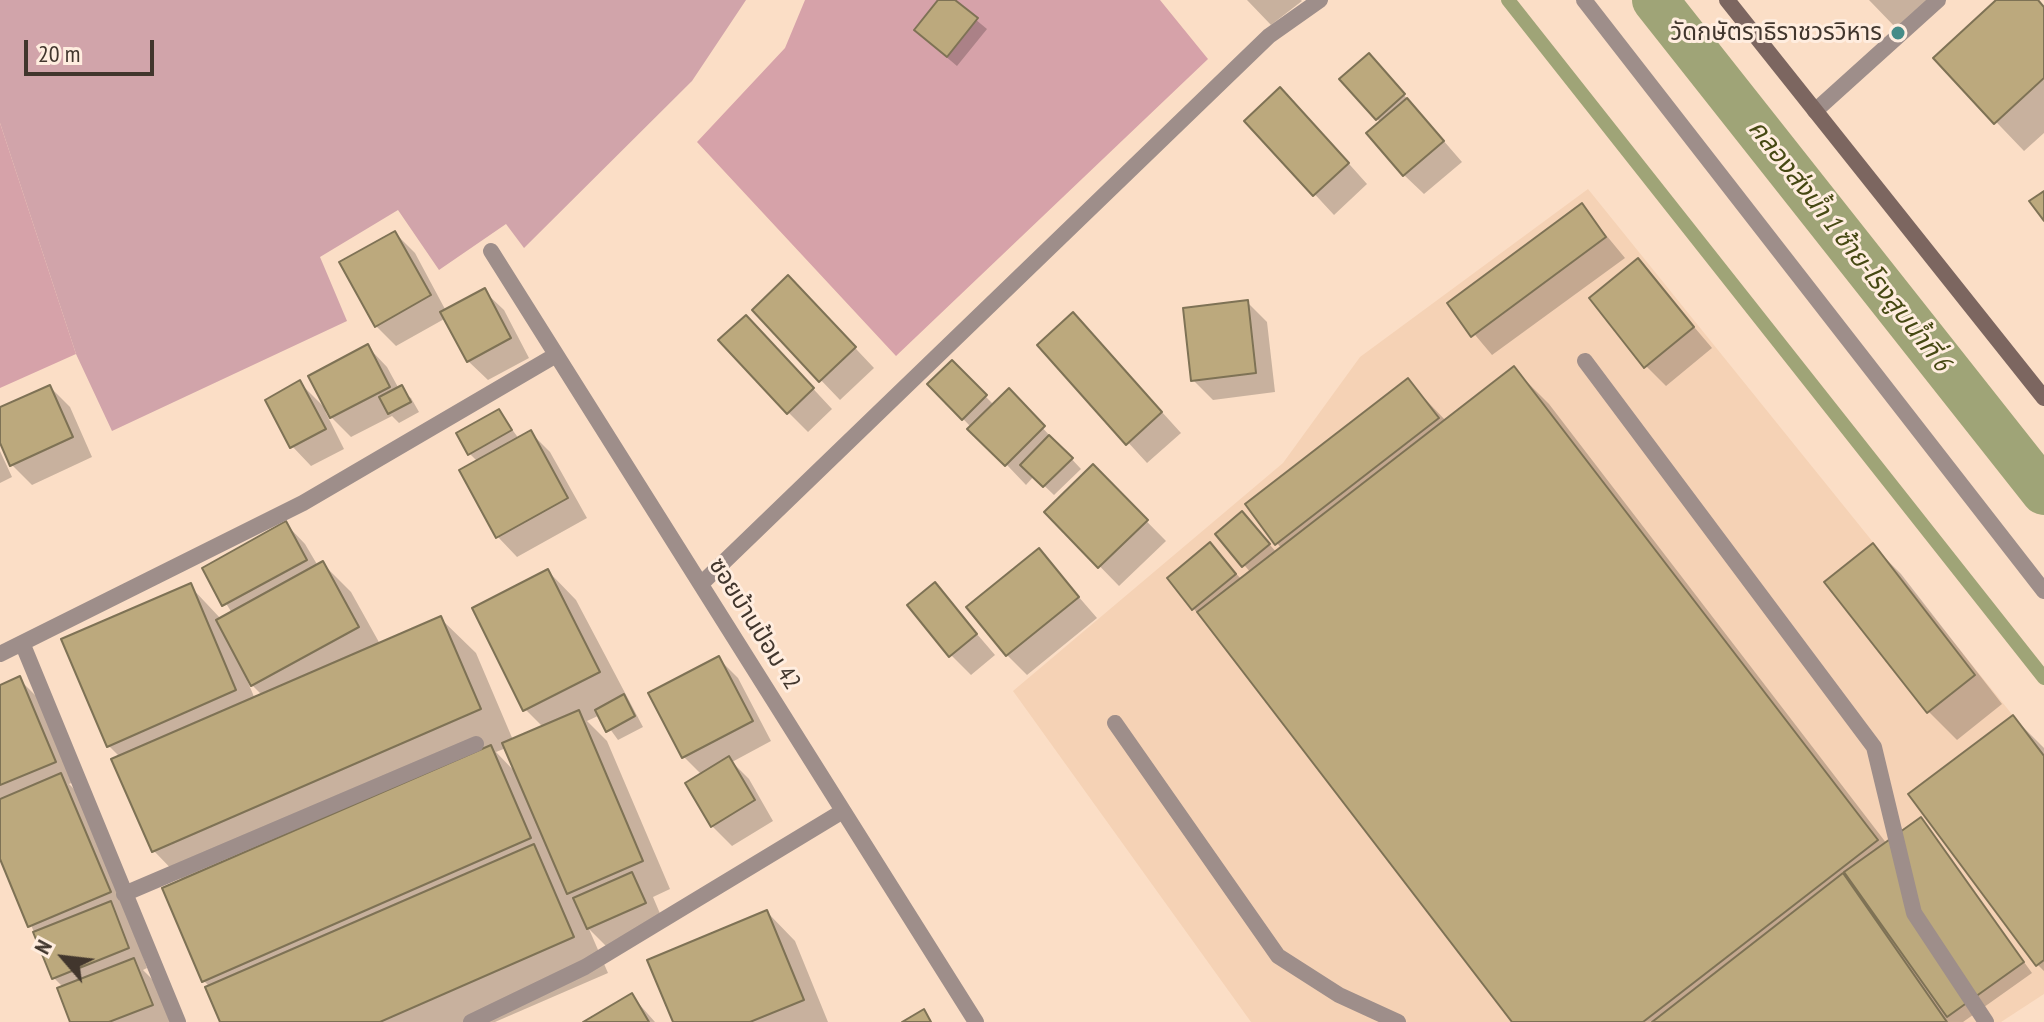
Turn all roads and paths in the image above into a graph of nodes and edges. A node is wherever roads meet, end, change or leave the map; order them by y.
1 (1320, 0) edge
2 (1584, 0) edge
3 (1727, 0) edge
4 (1938, 0) edge
5 (1815, 111) junction
6 (491, 251) dead end
7 (556, 355) junction
8 (1585, 361) dead end
9 (2044, 398) edge
10 (701, 584) junction
11 (2044, 591) edge
12 (23, 645) junction
13 (0, 654) edge
14 (1115, 723) dead end
15 (476, 744) dead end
16 (843, 811) junction
17 (124, 894) junction
18 (178, 1022) edge
19 (471, 1022) edge
20 (976, 1022) edge
21 (1398, 1022) edge
22 (1986, 1022) edge

1 - 10 street
2 - 11 street
3 - 5 main road
4 - 5 street
5 - 9 main road
6 - 7 street, ซอยบ้านป้อม 42
7 - 10 street, ซอยบ้านป้อม 42
7 - 12 street
8 - 22 street
10 - 16 street, ซอยบ้านป้อม 42
12 - 13 street
12 - 17 street
14 - 21 street
15 - 17 street
16 - 19 street
16 - 20 street, ซอยบ้านป้อม 42
17 - 18 street

